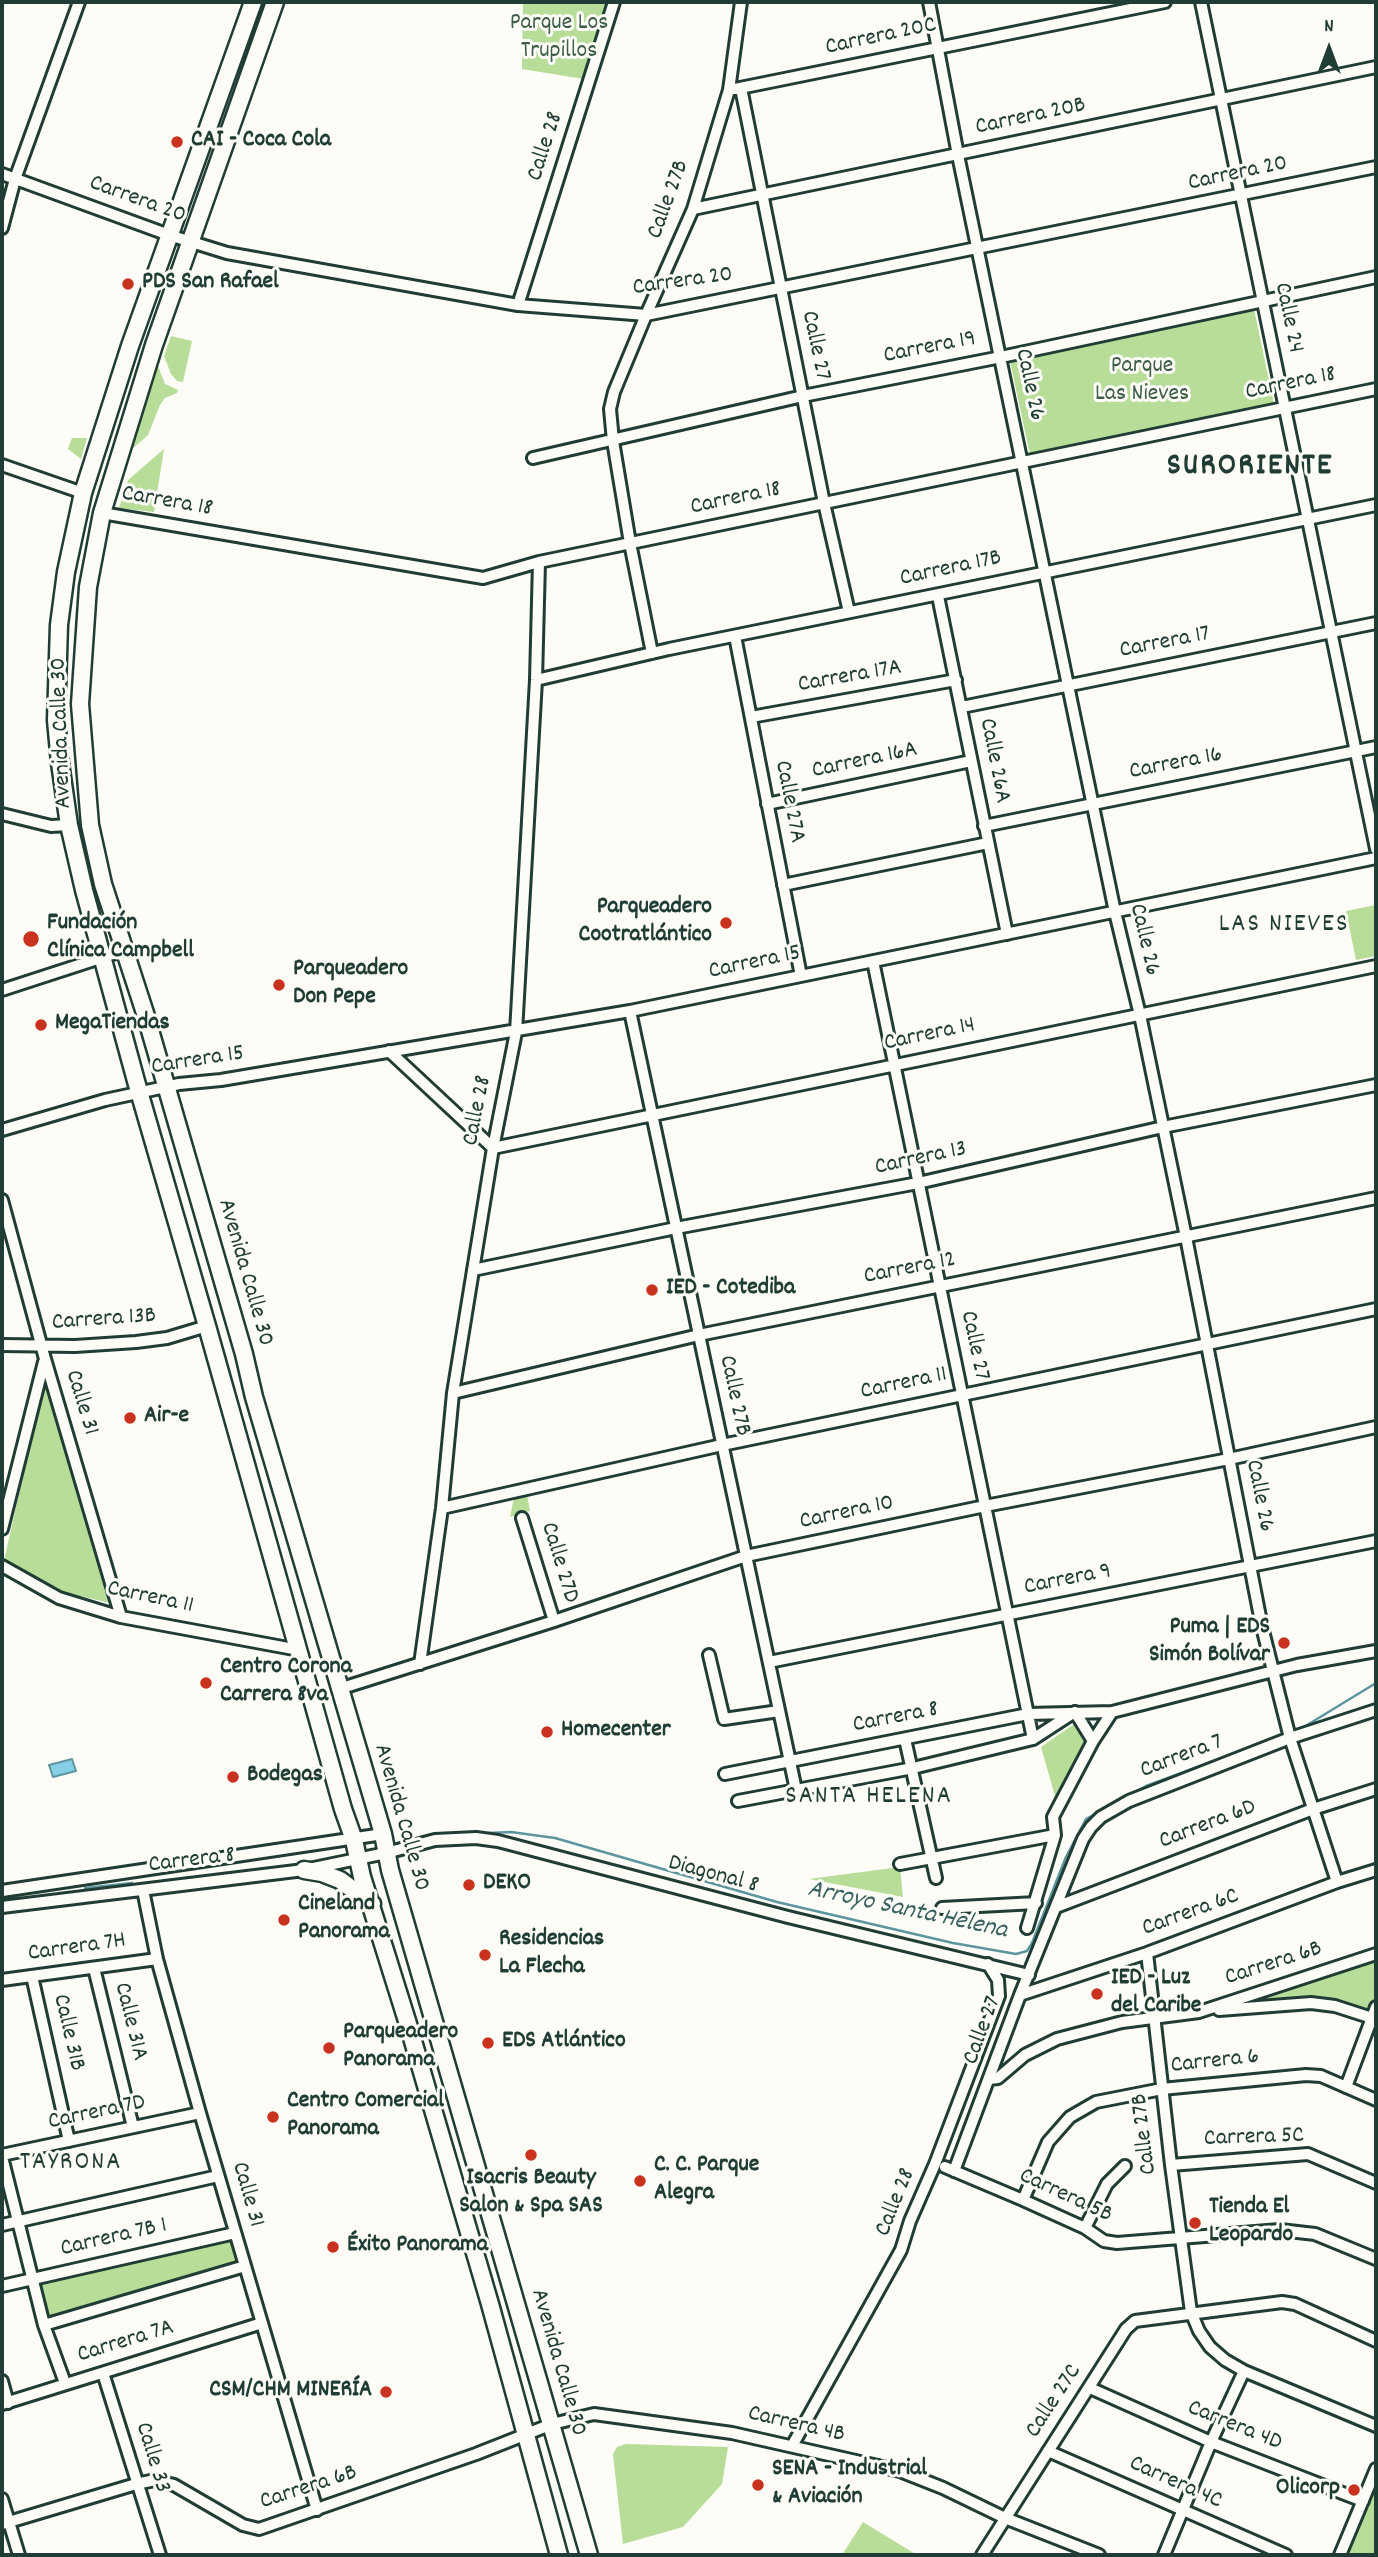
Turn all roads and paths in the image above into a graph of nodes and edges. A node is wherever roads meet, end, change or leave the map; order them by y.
1 (79, 2) edge
2 (253, 2) edge
3 (275, 2) edge
4 (614, 2) edge
5 (741, 2) edge
6 (929, 2) edge
7 (1165, 2) edge
8 (1201, 2) edge
9 (937, 48) junction
10 (1376, 67) edge
11 (735, 89) junction
12 (1221, 100) junction
13 (958, 155) junction
14 (1376, 167) edge
15 (2, 174) edge
16 (15, 179) junction
17 (762, 196) junction
18 (1240, 196) junction
19 (693, 209) junction
20 (2, 228) edge
21 (169, 235) junction
22 (191, 242) junction
23 (979, 249) junction
24 (1376, 277) edge
25 (780, 288) junction
26 (1261, 301) junction
27 (518, 305) junction
28 (646, 315) junction
29 (1001, 357) junction
30 (1376, 389) edge
31 (803, 396) junction
32 (1285, 408) junction
33 (612, 441) junction
34 (533, 458) dead end
35 (1023, 463) junction
36 (2, 465) edge
37 (83, 493) junction
38 (824, 503) junction
39 (1376, 505) edge
40 (102, 513) junction
41 (1307, 519) junction
42 (630, 543) junction
43 (539, 562) junction
44 (1045, 571) junction
45 (938, 596) junction
46 (849, 612) junction
47 (1376, 623) edge
48 (1331, 632) junction
49 (736, 636) junction
50 (652, 653) junction
51 (536, 680) junction
52 (956, 680) junction
53 (1068, 685) junction
54 (962, 707) junction
55 (751, 717) junction
56 (1376, 747) edge
57 (1357, 750) junction
58 (971, 761) junction
59 (767, 804) junction
60 (1092, 804) junction
61 (2, 814) edge
62 (69, 825) junction
63 (984, 826) junction
64 (988, 843) junction
65 (1376, 849) edge
66 (1376, 859) edge
67 (783, 885) junction
68 (1115, 912) junction
69 (1007, 934) junction
70 (125, 950) junction
71 (102, 957) junction
72 (873, 961) junction
73 (1376, 966) edge
74 (801, 976) junction
75 (2, 990) edge
76 (630, 1011) junction
77 (1140, 1015) junction
78 (516, 1032) junction
79 (389, 1051) junction
80 (894, 1065) junction
81 (1376, 1085) edge
82 (165, 1087) junction
83 (139, 1093) junction
84 (652, 1115) junction
85 (1163, 1127) junction
86 (2, 1130) edge
87 (493, 1148) junction
88 (918, 1183) junction
89 (1376, 1198) edge
90 (2, 1200) edge
91 (676, 1228) junction
92 (6, 1232) edge
93 (1186, 1237) junction
94 (473, 1270) junction
95 (939, 1285) junction
96 (1376, 1309) edge
97 (207, 1326) junction
98 (699, 1335) junction
99 (1206, 1344) junction
100 (2, 1345) edge
101 (41, 1346) junction
102 (44, 1359) junction
103 (453, 1393) junction
104 (962, 1394) junction
105 (1376, 1427) edge
106 (722, 1445) junction
107 (1229, 1459) junction
108 (985, 1506) junction
109 (442, 1508) junction
110 (522, 1518) dead end
111 (2, 1529) edge
112 (1376, 1541) edge
113 (746, 1556) junction
114 (2, 1566) edge
115 (1250, 1566) junction
116 (1007, 1614) junction
117 (121, 1617) junction
118 (554, 1621) junction
119 (299, 1650) junction
120 (1376, 1651) edge
121 (709, 1655) dead end
122 (769, 1662) junction
123 (420, 1664) junction
124 (1272, 1671) junction
125 (339, 1689) junction
126 (1376, 1710) edge
127 (779, 1711) junction
128 (1075, 1712) junction
129 (1112, 1712) junction
130 (1028, 1714) junction
131 (1290, 1738) junction
132 (905, 1739) junction
133 (1033, 1739) junction
134 (1093, 1741) junction
135 (790, 1761) junction
136 (913, 1768) junction
137 (725, 1773) dead end
138 (1376, 1789) edge
139 (796, 1790) junction
140 (738, 1801) dead end
141 (1312, 1809) junction
142 (383, 1834) junction
143 (1055, 1835) junction
144 (354, 1840) junction
145 (386, 1853) junction
146 (932, 1858) junction
147 (358, 1859) junction
148 (900, 1864) dead end
149 (304, 1870) junction
150 (1376, 1870) edge
151 (936, 1878) dead end
152 (1338, 1882) junction
153 (1053, 1885) junction
154 (143, 1889) junction
155 (2, 1891) edge
156 (1036, 1903) junction
157 (372, 1904) junction
158 (1056, 1907) junction
159 (2, 1908) edge
160 (942, 1908) dead end
161 (1027, 1928) dead end
162 (1147, 1953) junction
163 (1376, 1954) edge
164 (157, 1959) junction
165 (988, 1964) junction
166 (94, 1968) junction
167 (1029, 1975) junction
168 (32, 1976) junction
169 (2, 1980) edge
170 (1020, 1995) junction
171 (1199, 2012) junction
172 (1374, 2013) edge
173 (1155, 2018) junction
174 (985, 2077) junction
175 (1346, 2087) junction
176 (1162, 2089) junction
177 (1376, 2100) edge
178 (200, 2113) junction
179 (133, 2127) junction
180 (69, 2141) junction
181 (2, 2156) edge
182 (1171, 2165) junction
183 (1125, 2166) dead end
184 (949, 2169) joint
185 (218, 2176) junction
186 (1376, 2183) edge
187 (1023, 2200) junction
188 (18, 2221) junction
189 (2, 2225) edge
190 (1085, 2228) junction
191 (235, 2233) junction
192 (1181, 2238) junction
193 (1376, 2259) edge
194 (245, 2266) junction
195 (32, 2279) junction
196 (2, 2286) edge
197 (1191, 2312) junction
198 (262, 2323) junction
199 (44, 2325) junction
200 (1376, 2341) edge
201 (1244, 2371) junction
202 (103, 2372) junction
203 (2, 2381) edge
204 (65, 2383) junction
205 (1090, 2388) junction
206 (5, 2404) edge
207 (552, 2424) junction
208 (1376, 2426) edge
209 (526, 2435) junction
210 (1211, 2442) junction
211 (792, 2446) junction
212 (1048, 2451) junction
213 (1376, 2469) edge
214 (136, 2484) junction
215 (2, 2499) edge
216 (1363, 2501) junction
217 (317, 2510) junction
218 (1182, 2510) junction
219 (1005, 2518) junction
220 (5, 2523) edge
221 (19, 2555) edge
222 (160, 2555) edge
223 (559, 2555) edge
224 (589, 2555) edge
225 (982, 2555) edge
226 (1099, 2555) edge
227 (1164, 2555) edge
228 (1286, 2555) edge
229 (1340, 2555) edge

1 - 16 street
2 - 21 highway, Avenida Calle 30
3 - 22 highway, Avenida Calle 30
4 - 27 street, Calle 28
5 - 11 street, Calle 27B
6 - 9 street, Calle 26
7 - 9 street, Carrera 20C
8 - 12 street, Calle 24
9 - 11 street, Carrera 20C
9 - 13 street, Calle 26
10 - 12 street, Carrera 20B
11 - 17 street, Calle 27
11 - 19 street, Calle 27B
12 - 13 street, Carrera 20B
12 - 18 street, Calle 24
13 - 17 street, Carrera 20B
13 - 23 street, Calle 26
14 - 18 street, Carrera 20
15 - 16 street, Carrera 20
16 - 20 street
16 - 21 street, Carrera 20
17 - 19 street, Carrera 20B
17 - 25 street, Calle 27
18 - 23 street, Carrera 20
18 - 26 street, Calle 24
19 - 28 street, Calle 27B
21 - 22 street, Carrera 20
21 - 37 highway, Avenida Calle 30
22 - 27 street, Carrera 20
22 - 40 highway, Avenida Calle 30
23 - 25 street, Carrera 20
23 - 29 street, Calle 26
24 - 26 street, Carrera 19
25 - 28 street, Carrera 20
25 - 31 street, Calle 27
26 - 29 street, Carrera 19
26 - 32 street, Calle 24
27 - 28 street, Carrera 20
28 - 33 street, Calle 27B
29 - 31 street, Carrera 19
29 - 35 street, Calle 26
30 - 32 street, Carrera 18
31 - 33 street, Carrera 19
31 - 38 street, Calle 27
32 - 35 street, Carrera 18
32 - 41 street, Calle 24
33 - 34 street, Carrera 19
33 - 42 street, Calle 27B
35 - 38 street, Carrera 18
35 - 44 street, Calle 26
36 - 37 street
37 - 62 highway, Avenida Calle 30
38 - 42 street, Carrera 18
38 - 46 street, Calle 27
39 - 41 street, Carrera 17B
40 - 43 street, Carrera 18
40 - 70 highway, Avenida Calle 30
41 - 44 street, Carrera 17B
41 - 48 street, Calle 24
42 - 43 street, Carrera 18
42 - 50 street, Calle 27B
43 - 51 street, Calle 28
44 - 45 street, Carrera 17B
44 - 53 street, Calle 26
45 - 46 street, Carrera 17B
45 - 52 street, Calle 26A
46 - 49 street, Carrera 17B
47 - 48 street, Carrera 17
48 - 53 street, Carrera 17
48 - 57 street, Calle 24
49 - 50 street, Carrera 17B
49 - 55 street, Calle 27A
50 - 51 street, Carrera 17B
51 - 78 street, Calle 28
52 - 54 street, Calle 26A
52 - 55 street, Carrera 17A
53 - 54 street, Carrera 17
53 - 60 street, Calle 26
54 - 58 street, Calle 26A
55 - 59 street, Calle 27A
56 - 57 street, Carrera 16
57 - 60 street, Carrera 16
57 - 65 street, Calle 24
58 - 59 street, Carrera 16A
58 - 63 street, Calle 26A
59 - 67 street, Calle 27A
60 - 63 street, Carrera 16
60 - 68 street, Calle 26
61 - 62 street
62 - 71 highway, Avenida Calle 30
63 - 64 street, Calle 26A
64 - 67 street
64 - 69 street, Calle 26A
66 - 68 street, Carrera 15
67 - 74 street, Calle 27A
68 - 69 street, Carrera 15
68 - 77 street, Calle 26
69 - 72 street, Carrera 15
70 - 71 street
70 - 82 highway, Avenida Calle 30
71 - 75 street
71 - 83 highway, Avenida Calle 30
72 - 74 street, Carrera 15
72 - 80 street, Calle 27
73 - 77 street, Carrera 14
74 - 76 street, Carrera 15
76 - 78 street, Carrera 15
76 - 84 street, Calle 27B
77 - 80 street, Carrera 14
77 - 85 street, Calle 26
78 - 79 street, Carrera 15
78 - 87 street, Calle 28
79 - 82 street, Carrera 15
79 - 87 street
80 - 84 street, Carrera 14
80 - 88 street, Calle 27
81 - 85 street, Carrera 13
82 - 83 street, Carrera 15
82 - 125 highway, Avenida Calle 30
83 - 86 street, Carrera 15
83 - 97 highway, Avenida Calle 30
84 - 87 street, Carrera 14
84 - 91 street, Calle 27B
85 - 88 street, Carrera 13
85 - 93 street, Calle 26
87 - 94 street, Calle 28
88 - 91 street, Carrera 13
88 - 95 street, Calle 27
89 - 93 street, Carrera 12
90 - 92 street, Calle 31
91 - 94 street, Carrera 13
91 - 98 street, Calle 27B
92 - 101 street, Calle 31
93 - 95 street, Carrera 12
93 - 99 street, Calle 26
94 - 103 street, Calle 28
95 - 98 street, Carrera 12
95 - 104 street, Calle 27
96 - 99 street, Carrera 11
97 - 101 street, Carrera 13B
97 - 119 highway, Avenida Calle 30
98 - 103 street, Carrera 12
98 - 106 street, Calle 27B
99 - 104 street, Carrera 11
99 - 107 street, Calle 26
100 - 101 street, Carrera 13B
101 - 102 street, Calle 31
102 - 111 street
102 - 117 street, Calle 31
103 - 109 street, Calle 28
104 - 106 street, Carrera 11
104 - 108 street, Calle 27
105 - 107 street, Carrera 10
106 - 109 street, Carrera 11
106 - 113 street, Calle 27B
107 - 108 street, Carrera 10
107 - 115 street, Calle 26
108 - 113 street, Carrera 10
108 - 116 street, Calle 27
109 - 123 street, Calle 28
110 - 118 street, Calle 27D
112 - 115 street, Carrera 9
113 - 118 street, Carrera 10
113 - 122 street, Calle 27B
114 - 117 street, Carrera 11
115 - 116 street, Carrera 9
115 - 124 street, Calle 26
116 - 122 street, Carrera 9
116 - 130 street, Calle 27
117 - 119 street, Carrera 11
118 - 123 street, Carrera 10
119 - 144 highway, Avenida Calle 30
120 - 124 street, Carrera 8
121 - 127 street
122 - 127 street, Calle 27B
123 - 125 street, Carrera 10
124 - 129 street, Carrera 8
124 - 131 street, Calle 26
125 - 142 highway, Avenida Calle 30
126 - 131 street, Carrera 7
127 - 135 street, Calle 27B
128 - 129 street, Carrera 8
128 - 130 street, Carrera 8
128 - 133 street, Carrera 8
128 - 134 street
129 - 134 street
130 - 132 street, Carrera 8
130 - 133 street, Calle 27
131 - 141 street, Calle 26
131 - 153 street, Carrera 7
132 - 135 street, Carrera 8
132 - 136 street
133 - 136 street, Carrera 8
134 - 143 street
135 - 137 street, Carrera 8
135 - 139 street, Calle 27B
136 - 139 street, Carrera 8
136 - 146 street
138 - 141 street, Carrera 6D
139 - 140 street, Carrera 8
141 - 152 street, Calle 26
141 - 158 street, Carrera 6D
142 - 144 street, Carrera 8
142 - 145 highway, Avenida Calle 30
143 - 146 street
143 - 153 street
144 - 147 highway, Avenida Calle 30
144 - 155 street, Carrera 8
145 - 147 street, Carrera 8
145 - 165 street, Diagonal 8
145 - 207 highway, Avenida Calle 30
146 - 148 street
146 - 151 street
147 - 149 street, Carrera 8
147 - 157 highway, Avenida Calle 30
149 - 154 street, Carrera 8
149 - 157 highway
150 - 152 street, Carrera 6C
152 - 162 street, Carrera 6C
153 - 156 street
153 - 158 street, Carrera 7
154 - 159 street, Carrera 8
154 - 164 street, Calle 31
156 - 160 street
156 - 161 street
157 - 209 highway, Avenida Calle 30
158 - 167 street, Calle 27
162 - 170 street, Carrera 6C
162 - 173 street, Calle 27B
163 - 171 street, Carrera 6B
164 - 166 street, Carrera 7H
164 - 178 street, Calle 31
165 - 167 street, Diagonal 8
165 - 211 street, Calle 28
166 - 168 street, Carrera 7H
166 - 179 street, Calle 31A
167 - 170 street, Calle 27
168 - 169 street, Carrera 7H
168 - 180 street, Calle 31B
170 - 174 street, Calle 27
171 - 172 street
171 - 173 street, Carrera 6B
172 - 175 street
173 - 174 street, Carrera 6B
173 - 176 street, Calle 27B
174 - 184 street, Calle 27
175 - 176 street, Carrera 6
175 - 177 street, Carrera 6
176 - 182 street, Calle 27B
176 - 187 street, Carrera 6
178 - 179 street, Carrera 7D
178 - 185 street, Calle 31
179 - 180 street, Carrera 7D
180 - 181 street, Carrera 7D
181 - 188 street
182 - 186 street, Carrera 5C
182 - 192 street, Calle 27B
183 - 190 street
184 - 187 street, Carrera 5B
185 - 188 street
185 - 191 street, Calle 31
187 - 190 street, Carrera 5B
188 - 189 street
188 - 195 street
190 - 192 street, Carrera 5B
191 - 194 street, Calle 31
191 - 195 street, Carrera 7B 1
192 - 193 street, Carrera 5B
192 - 197 street, Calle 27B
194 - 198 street, Calle 31
194 - 199 street
195 - 196 street, Carrera 7B 1
195 - 199 street
197 - 200 street, Calle 27C
197 - 201 street, Calle 27B
197 - 205 street, Calle 27C
198 - 202 street, Carrera 7A
198 - 217 street, Calle 31
199 - 204 street
201 - 208 street, Calle 27B
201 - 210 street
202 - 204 street, Carrera 7A
202 - 214 street, Calle 33
203 - 206 street
204 - 206 street, Carrera 7A
205 - 210 street, Carrera 4D
205 - 212 street, Calle 27C
207 - 209 street, Carrera 6B
207 - 211 street, Carrera 4B
207 - 224 highway, Avenida Calle 30
209 - 217 street, Carrera 6B
209 - 223 highway, Avenida Calle 30
210 - 216 street, Carrera 4D
210 - 218 street
211 - 219 street, Carrera 4B
212 - 218 street, Carrera 4C
212 - 219 street, Calle 27C
213 - 216 street
214 - 217 street, Carrera 6B
214 - 220 street, Carrera 6B
214 - 222 street, Calle 33
215 - 220 street
216 - 229 street
218 - 227 street
218 - 228 street, Carrera 4C
219 - 225 street, Calle 27C
219 - 226 street, Carrera 4B
220 - 221 street

